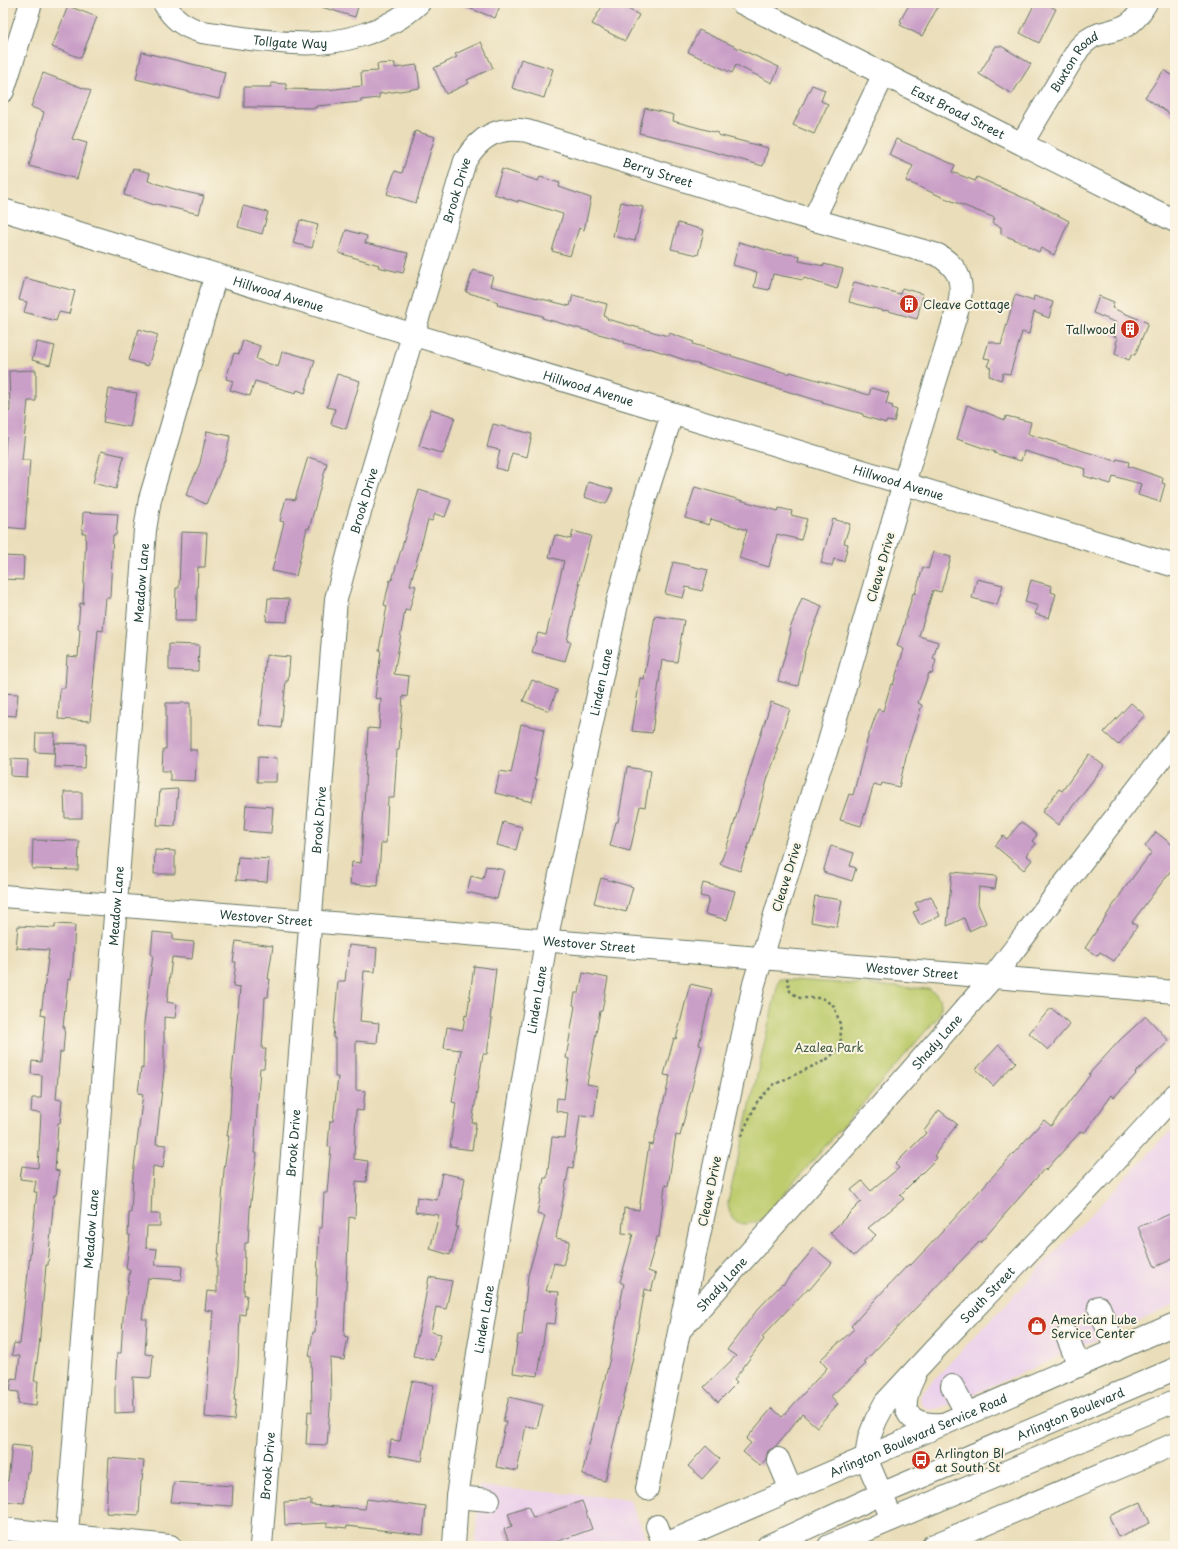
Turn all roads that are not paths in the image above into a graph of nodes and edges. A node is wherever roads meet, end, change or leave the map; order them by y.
1 (31, 3) edge
2 (164, 3) edge
3 (419, 3) edge
4 (1146, 3) edge
5 (745, 4) edge
6 (884, 74) junction
7 (3, 91) edge
8 (502, 131) joint
9 (1022, 143) junction
10 (3, 210) edge
11 (813, 220) junction
12 (1175, 220) edge
13 (958, 275) joint
14 (216, 276) junction
15 (414, 336) junction
16 (672, 414) junction
17 (904, 483) junction
18 (1175, 566) edge
19 (1175, 740) edge
20 (3, 896) edge
21 (117, 906) junction
22 (311, 921) junction
23 (546, 941) junction
24 (762, 958) junction
25 (993, 977) junction
26 (1175, 992) edge
27 (1175, 1095) edge
28 (1100, 1307) dead end
29 (1175, 1324) edge
30 (680, 1330) junction
31 (1067, 1336) dead end
32 (1116, 1350) junction
33 (920, 1365) junction
34 (1079, 1366) junction
35 (1175, 1368) edge
36 (952, 1386) dead end
37 (1175, 1401) edge
38 (967, 1414) junction
39 (944, 1424) junction
40 (1175, 1444) edge
41 (866, 1458) junction
42 (778, 1459) dead end
43 (646, 1489) dead end
44 (791, 1490) junction
45 (881, 1494) junction
46 (457, 1497) junction
47 (489, 1500) dead end
48 (892, 1519) junction
49 (3, 1529) edge
50 (661, 1539) edge
51 (67, 1541) edge
52 (170, 1546) edge
53 (261, 1546) edge
54 (454, 1546) edge
55 (768, 1546) edge
56 (829, 1546) edge
57 (932, 1546) edge

1 - 7 main road
2 - 3 main road, Tollgate Way
4 - 9 main road, Buxton Road
5 - 6 main road, East Broad Street
6 - 9 main road, East Broad Street
6 - 11 main road
8 - 11 main road, Berry Street
8 - 15 main road, Brook Drive
9 - 12 main road, East Broad Street
10 - 14 main road, Hillwood Avenue
11 - 13 main road, Berry Street
13 - 17 main road, Cleave Drive
14 - 15 main road, Hillwood Avenue
14 - 21 main road, Meadow Lane
15 - 16 main road, Hillwood Avenue
15 - 22 main road, Brook Drive
16 - 17 main road, Hillwood Avenue
16 - 23 main road, Linden Lane
17 - 18 main road, Hillwood Avenue
17 - 24 main road, Cleave Drive
19 - 25 main road, Shady Lane
20 - 21 main road, Westover Street
21 - 22 main road, Westover Street
21 - 51 main road, Meadow Lane
22 - 23 main road, Westover Street
22 - 53 main road, Brook Drive
23 - 24 main road, Westover Street
23 - 46 main road, Linden Lane
24 - 25 main road, Westover Street
24 - 30 main road, Cleave Drive
25 - 26 main road, Westover Street
25 - 30 main road, Shady Lane
27 - 33 main road, South Street
28 - 32 main road
29 - 32 main road, Arlington Boulevard Service Road
30 - 43 main road, Cleave Drive
31 - 34 main road
32 - 34 main road, Arlington Boulevard Service Road
33 - 39 main road
33 - 41 main road, South Street
34 - 38 main road, Arlington Boulevard Service Road
35 - 45 main road, Arlington Boulevard
36 - 38 main road
37 - 48 main road
38 - 39 main road, Arlington Boulevard Service Road
39 - 41 main road, Arlington Boulevard Service Road
40 - 57 main road
41 - 44 main road, Arlington Boulevard Service Road
41 - 45 main road
42 - 44 main road
44 - 50 main road, Arlington Boulevard Service Road
45 - 48 main road
45 - 55 main road, Arlington Boulevard
46 - 47 main road
46 - 54 main road, Linden Lane
48 - 56 main road
49 - 51 main road
51 - 52 main road

